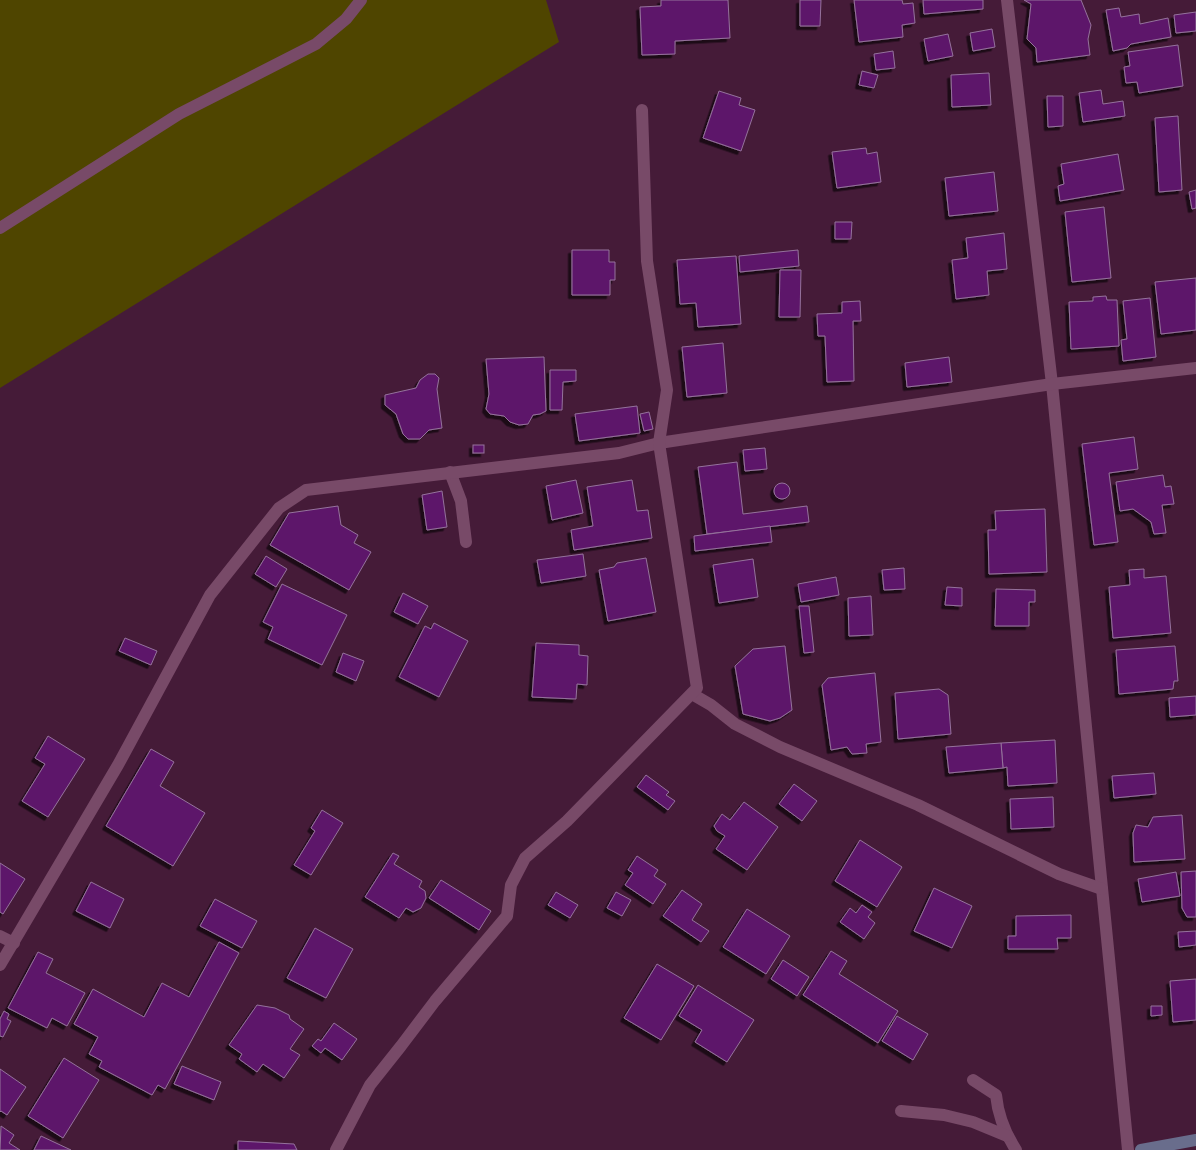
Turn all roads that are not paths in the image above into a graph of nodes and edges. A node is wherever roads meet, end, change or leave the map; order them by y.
1 (361, 0) edge
2 (1008, 0) edge
3 (642, 110) dead end
4 (0, 228) edge
5 (1196, 368) edge
6 (1052, 384) junction
7 (659, 443) junction
8 (450, 472) junction
9 (466, 542) dead end
10 (692, 694) junction
11 (1102, 890) junction
12 (0, 936) edge
13 (14, 943) junction
14 (0, 966) edge
15 (973, 1080) dead end
16 (901, 1111) dead end
17 (1007, 1136) junction
18 (1196, 1140) edge
19 (336, 1150) edge
20 (1016, 1150) edge
21 (1128, 1150) edge
22 (1141, 1150) edge

1 - 4 street
2 - 6 street
3 - 7 street
5 - 6 street
6 - 7 street
6 - 11 street
7 - 8 street
7 - 10 street
8 - 9 street
8 - 13 street
10 - 11 street
10 - 19 street
11 - 21 street
12 - 13 street
13 - 14 street
15 - 17 street
16 - 17 street
17 - 20 street
18 - 22 street

